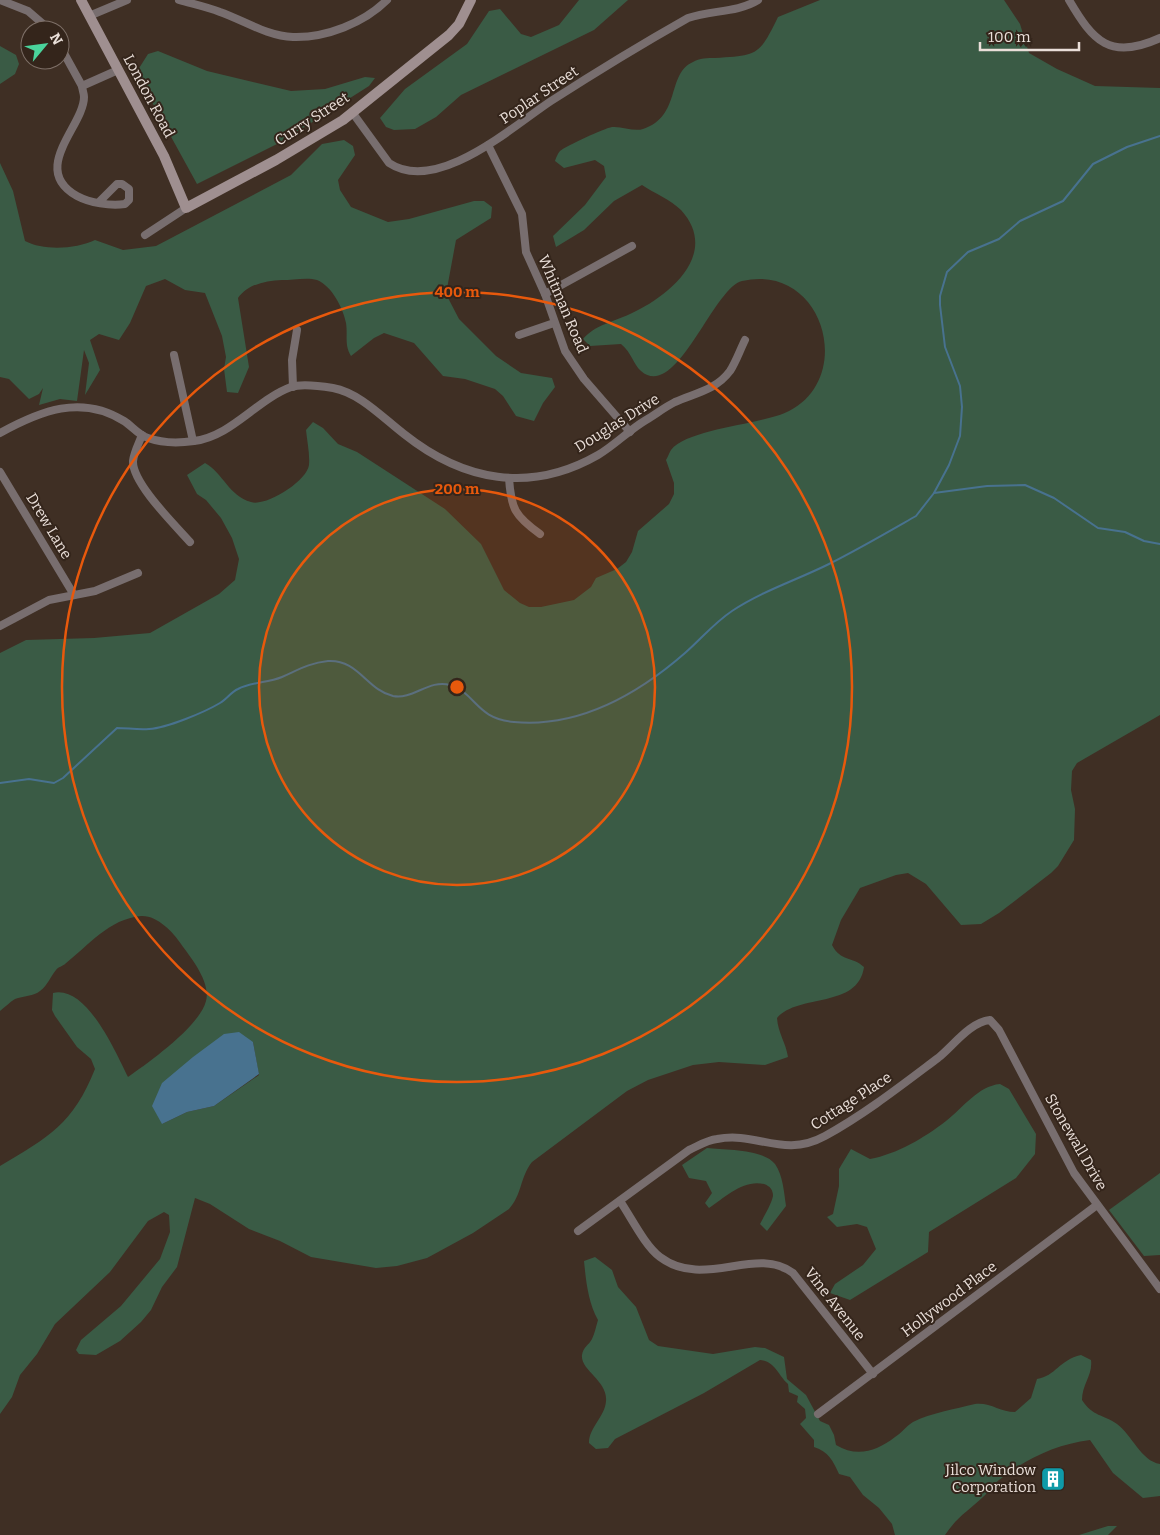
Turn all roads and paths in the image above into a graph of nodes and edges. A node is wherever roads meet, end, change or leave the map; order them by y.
1 (0, 0) edge
2 (80, 0) edge
3 (128, 0) edge
4 (179, 0) edge
5 (387, 0) edge
6 (471, 0) edge
7 (758, 0) edge
8 (1069, 0) edge
9 (89, 16) junction
10 (38, 20) edge
11 (1160, 38) edge
12 (70, 64) edge
13 (118, 70) junction
14 (82, 86) junction
15 (352, 112) junction
16 (488, 145) junction
17 (99, 202) dead end
18 (186, 208) junction
19 (145, 235) dead end
20 (632, 246) dead end
21 (546, 294) junction
22 (554, 323) junction
23 (297, 330) dead end
24 (519, 335) dead end
25 (744, 340) dead end
26 (174, 355) dead end
27 (293, 387) junction
28 (630, 432) junction
29 (0, 433) edge
30 (142, 435) junction
31 (193, 441) junction
32 (0, 472) edge
33 (508, 478) junction
34 (540, 534) dead end
35 (190, 542) dead end
36 (138, 573) dead end
37 (74, 595) junction
38 (0, 626) edge
39 (971, 1030) joint
40 (620, 1201) junction
41 (1097, 1205) junction
42 (578, 1231) dead end
43 (1160, 1289) edge
44 (872, 1374) junction
45 (818, 1414) dead end

1 - 10 street
2 - 9 street, London Road
3 - 9 street
4 - 5 street
6 - 15 street, Curry Street
7 - 16 street, Poplar Street
8 - 11 street
9 - 13 street, London Road
12 - 14 street
13 - 14 street
13 - 18 street, London Road
14 - 17 street
15 - 16 street, Poplar Street
15 - 18 street, Curry Street
16 - 21 street, Whitman Road
18 - 19 street, Curry Street
20 - 21 street
21 - 22 street, Whitman Road
22 - 24 street
22 - 28 street, Whitman Road
23 - 27 street
25 - 28 street, Douglas Drive
26 - 31 street
27 - 31 street
27 - 33 street, Douglas Drive
28 - 33 street, Douglas Drive
29 - 30 street
30 - 31 street
30 - 35 street
32 - 37 street, Drew Lane
33 - 34 street
36 - 37 street
37 - 38 street
39 - 40 street, Cottage Place
39 - 41 street, Stonewall Drive
40 - 42 street, Cottage Place
40 - 44 street, Vine Avenue
41 - 43 street, Stonewall Drive
41 - 44 street, Hollywood Place
44 - 45 street, Hollywood Place

